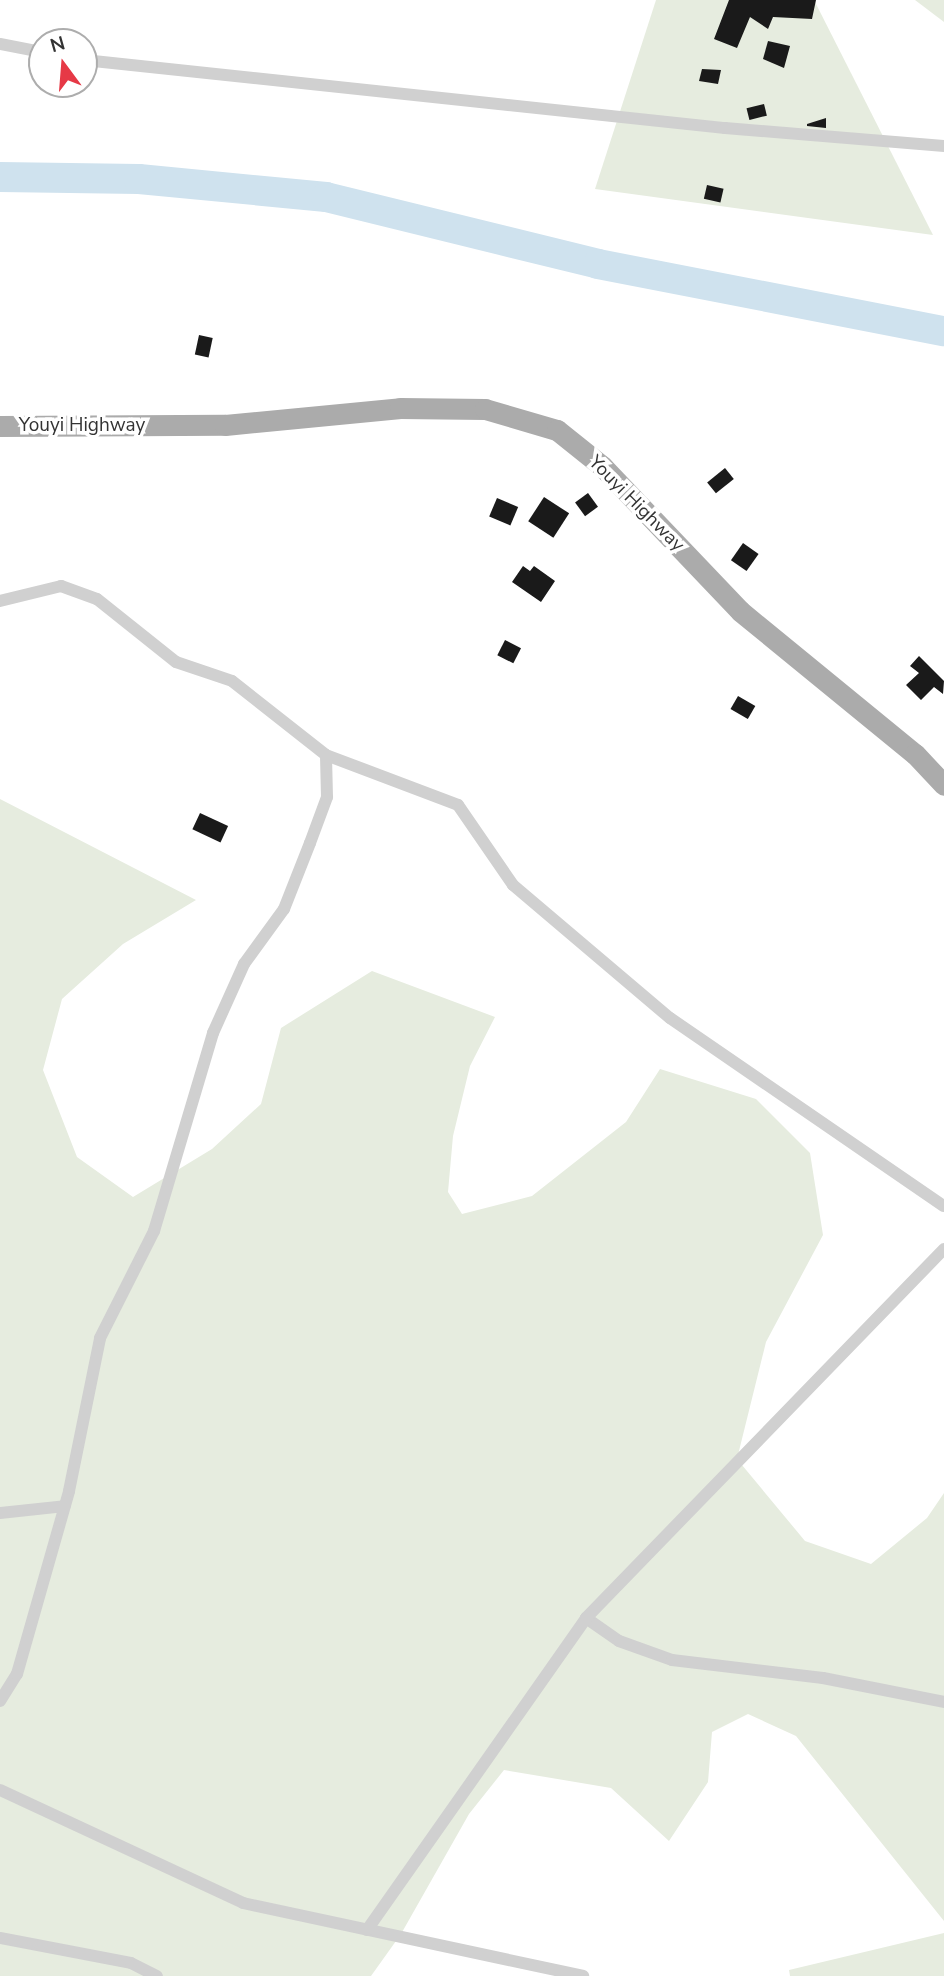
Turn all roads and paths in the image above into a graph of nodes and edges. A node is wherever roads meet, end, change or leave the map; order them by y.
1 (0, 44) edge
2 (28, 49) edge
3 (98, 61) edge
4 (944, 146) edge
5 (0, 426) edge
6 (0, 601) edge
7 (326, 755) junction
8 (944, 785) edge
9 (944, 1206) edge
10 (944, 1249) edge
11 (65, 1506) junction
12 (0, 1513) edge
13 (586, 1618) junction
14 (0, 1701) edge
15 (944, 1702) edge
16 (0, 1790) edge
17 (367, 1930) junction
18 (0, 1938) edge
19 (158, 1976) edge
20 (583, 1976) edge

1 - 2 street
3 - 4 street
5 - 8 main road, Youyi Highway
6 - 7 street
7 - 9 street
7 - 11 street
10 - 13 street
11 - 12 street
11 - 14 street
13 - 15 street
13 - 17 street
16 - 17 street
17 - 20 street
18 - 19 street

